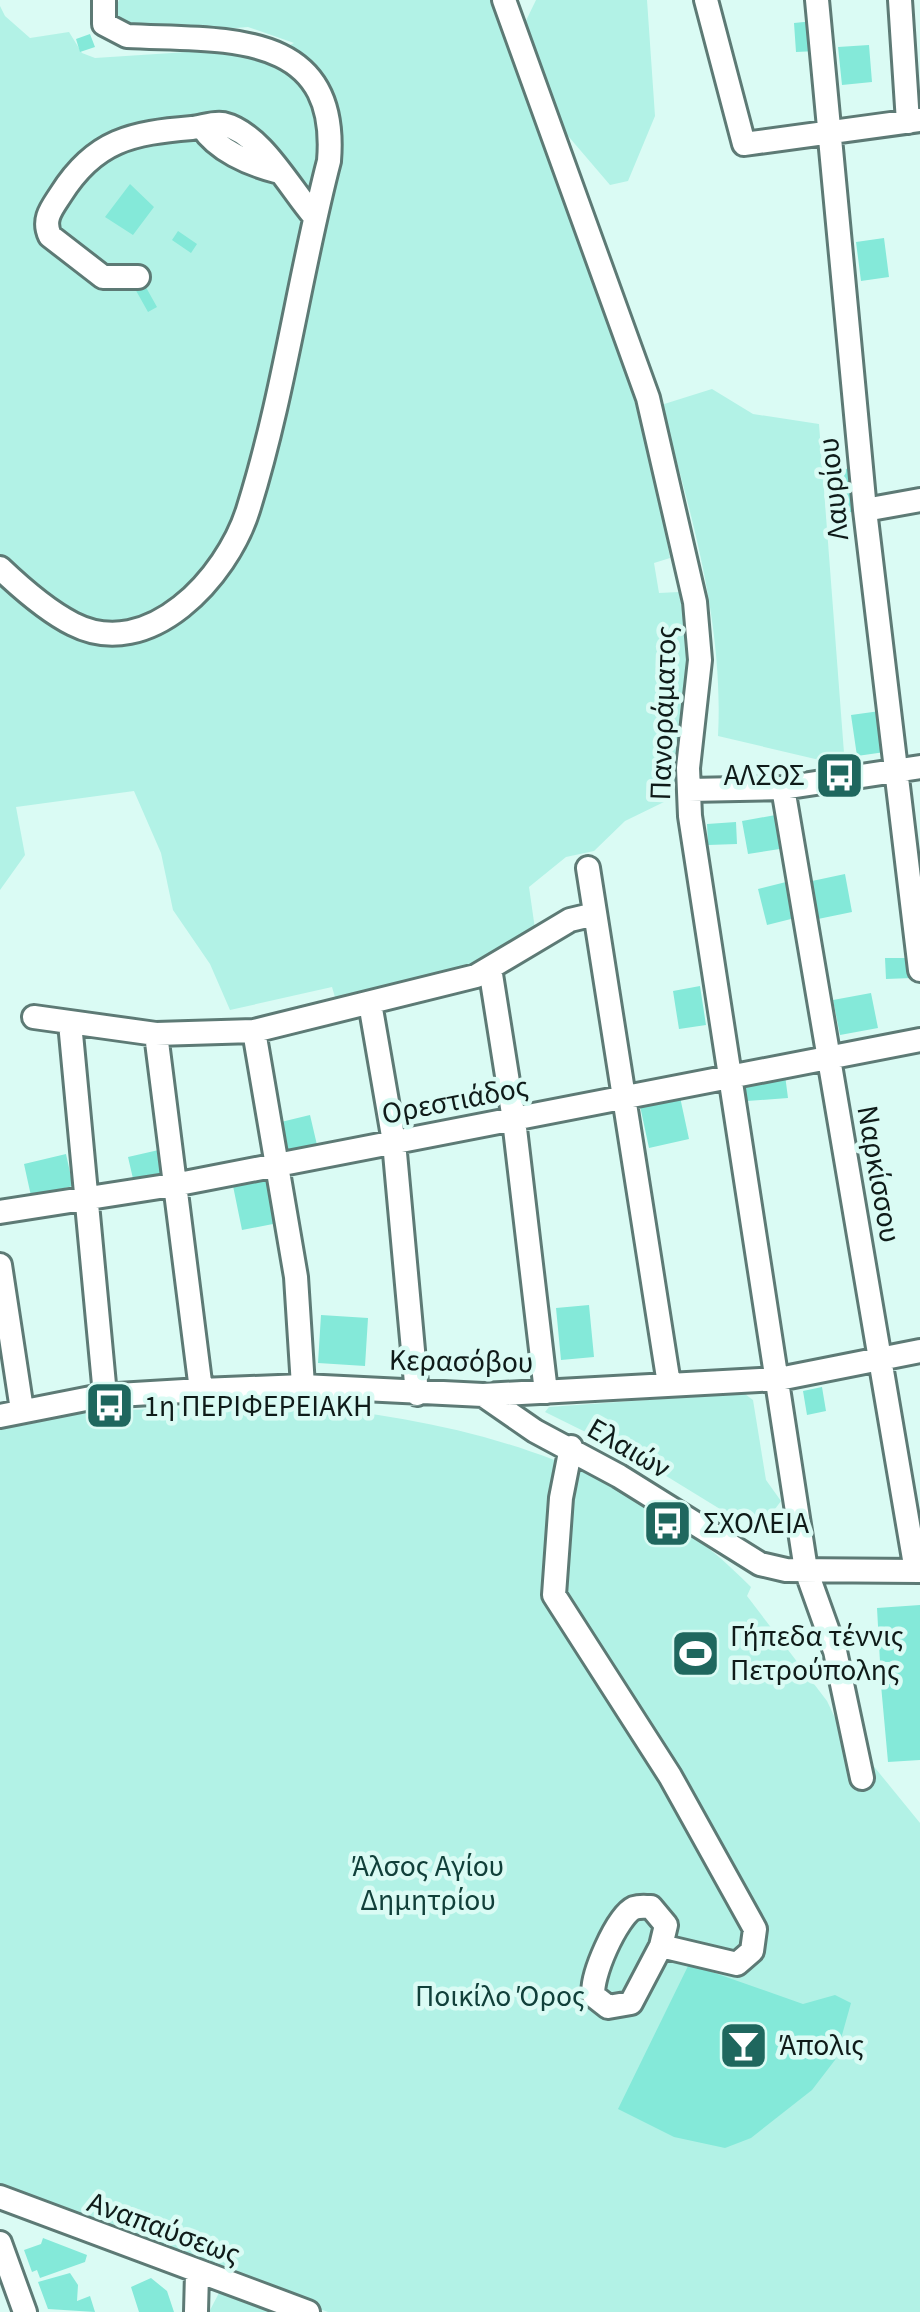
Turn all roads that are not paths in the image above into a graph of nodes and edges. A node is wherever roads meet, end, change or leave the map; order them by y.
1 (104, 0) edge
2 (504, 0) edge
3 (706, 0) edge
4 (817, 0) edge
5 (900, 0) edge
6 (914, 121) edge
7 (829, 134) junction
8 (314, 216) junction
9 (138, 277) dead end
10 (920, 500) edge
11 (865, 510) junction
12 (0, 568) edge
13 (908, 769) edge
14 (783, 788) junction
15 (689, 790) junction
16 (588, 868) dead end
17 (595, 914) junction
18 (490, 968) junction
19 (920, 970) edge
20 (370, 1003) junction
21 (34, 1017) dead end
22 (70, 1022) junction
23 (254, 1031) junction
24 (156, 1034) junction
25 (920, 1040) edge
26 (829, 1057) junction
27 (732, 1075) junction
28 (624, 1099) junction
29 (514, 1120) junction
30 (394, 1142) junction
31 (278, 1164) junction
32 (179, 1184) junction
33 (86, 1198) junction
34 (0, 1212) edge
35 (0, 1265) edge
36 (920, 1351) edge
37 (880, 1359) junction
38 (779, 1379) junction
39 (669, 1384) junction
40 (303, 1386) junction
41 (202, 1390) junction
42 (546, 1392) junction
43 (418, 1394) junction
44 (483, 1394) junction
45 (105, 1396) junction
46 (11, 1413) edge
47 (571, 1447) junction
48 (806, 1570) junction
49 (918, 1571) edge
50 (862, 1778) dead end
51 (661, 1946) dead end
52 (0, 2197) edge
53 (0, 2243) edge
54 (196, 2273) junction
55 (25, 2312) edge
56 (196, 2312) edge
57 (308, 2312) edge

1 - 8 street
2 - 15 street, Πανοράματος
3 - 7 street
4 - 7 street, Λαυρίου
5 - 6 street
6 - 7 street
7 - 11 street, Λαυρίου
8 - 9 street
8 - 12 street
10 - 11 street
11 - 13 street, Λαυρίου
13 - 14 street
13 - 19 street, Λαυρίου
14 - 15 street
14 - 26 street, Ναρκίσσου
15 - 27 street, Πανοράματος
16 - 17 street
17 - 18 street
17 - 28 street
18 - 20 street
18 - 29 street
20 - 23 street
20 - 30 street
21 - 22 street
22 - 24 street
22 - 33 street
23 - 24 street
23 - 31 street
24 - 32 street
25 - 26 street, Ορεστιάδος
26 - 27 street, Ορεστιάδος
26 - 37 street, Ναρκίσσου
27 - 28 street, Ορεστιάδος
27 - 38 street, Πανοράματος
28 - 29 street, Ορεστιάδος
28 - 39 street
29 - 30 street, Ορεστιάδος
29 - 42 street
30 - 31 street, Ορεστιάδος
30 - 43 street
31 - 32 street, Ορεστιάδος
31 - 40 street
32 - 33 street, Ορεστιάδος
32 - 41 street
33 - 34 street, Ορεστιάδος
33 - 45 street
35 - 46 street
36 - 37 street, Κερασόβου
37 - 38 street, Κερασόβου
37 - 49 street, Ναρκίσσου
38 - 39 street, Κερασόβου
38 - 48 street, Πανοράματος
39 - 42 street, Κερασόβου
40 - 41 street, Κερασόβου
40 - 43 street, Κερασόβου
41 - 45 street, Κερασόβου
42 - 44 street, Κερασόβου
43 - 44 street, Κερασόβου
44 - 47 street, Ελαιών
45 - 46 street, Κερασόβου
47 - 48 street, Ελαιών
47 - 51 street
48 - 49 street, Ελαιών
48 - 50 street, Πανοράματος
52 - 54 street, Αναπαύσεως
53 - 55 street
54 - 56 street
54 - 57 street, Αναπαύσεως

